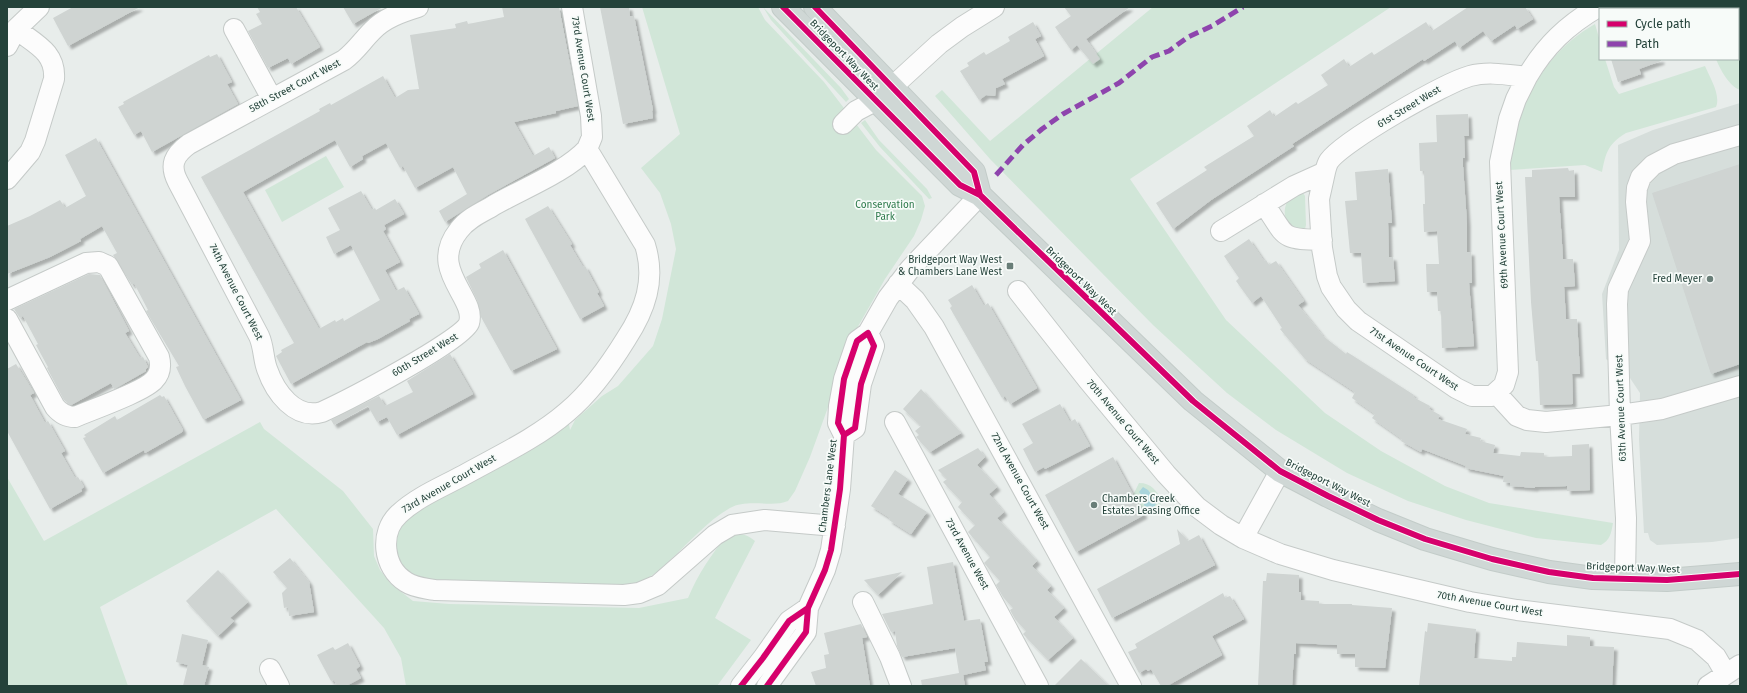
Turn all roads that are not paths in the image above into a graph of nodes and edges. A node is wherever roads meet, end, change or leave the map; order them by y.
1 (39, 7) edge
2 (418, 7) edge
3 (572, 7) edge
4 (783, 7) edge
5 (815, 7) edge
6 (994, 7) edge
7 (1598, 7) edge
8 (16, 29) junction
9 (234, 29) dead end
10 (7, 46) edge
11 (1527, 77) junction
12 (892, 87) junction
13 (272, 99) junction
14 (875, 101) junction
15 (843, 124) dead end
16 (1740, 134) edge
17 (586, 149) junction
18 (172, 166) joint
19 (1325, 172) junction
20 (7, 179) edge
21 (980, 195) junction
22 (1264, 204) junction
23 (1221, 231) dead end
24 (1322, 240) junction
25 (898, 284) junction
26 (1018, 291) dead end
27 (7, 300) edge
28 (7, 320) edge
29 (1740, 386) edge
30 (1496, 393) junction
31 (302, 412) joint
32 (1620, 415) junction
33 (895, 422) dead end
34 (1280, 471) junction
35 (835, 526) junction
36 (1243, 538) junction
37 (1740, 574) edge
38 (1625, 579) junction
39 (863, 602) dead end
40 (808, 608) junction
41 (1733, 669) edge
42 (741, 686) edge
43 (767, 686) edge
44 (901, 686) edge
45 (1038, 686) edge
46 (1131, 686) edge
47 (1708, 686) edge

1 - 8 street
2 - 13 street, 58th Street Court West
3 - 17 street, 73rd Avenue Court West
4 - 14 main road, Bridgeport Way West
5 - 12 main road, Bridgeport Way West
6 - 12 street
7 - 11 street
8 - 10 street
8 - 20 street
9 - 13 street
11 - 19 street, 61st Street West
11 - 30 street, 69th Avenue Court West
12 - 14 street
12 - 21 main road, Bridgeport Way West
13 - 18 street, 58th Street Court West
14 - 15 street
14 - 21 main road, Bridgeport Way West
16 - 32 street, 63th Avenue Court West
17 - 31 street, 60th Street West
17 - 35 street, 73rd Avenue Court West
18 - 31 street, 74th Avenue Court West
19 - 22 street
19 - 24 street, 71st Avenue Court West
21 - 25 street, Chambers Lane West
21 - 34 main road, Bridgeport Way West
22 - 23 street
22 - 24 street
24 - 30 street, 71st Avenue Court West
25 - 35 street, Chambers Lane West
25 - 46 street, 72nd Avenue Court West
26 - 36 street, 70th Avenue Court West
27 - 28 street
29 - 32 street
30 - 32 street
32 - 38 street, 63th Avenue Court West
33 - 45 street, 73rd Avenue West
34 - 36 street
34 - 38 main road, Bridgeport Way West
35 - 40 street, Chambers Lane West
36 - 41 street, 70th Avenue Court West
37 - 38 main road, Bridgeport Way West
39 - 44 street
40 - 42 street
40 - 43 street, Chambers Lane West
41 - 47 street

